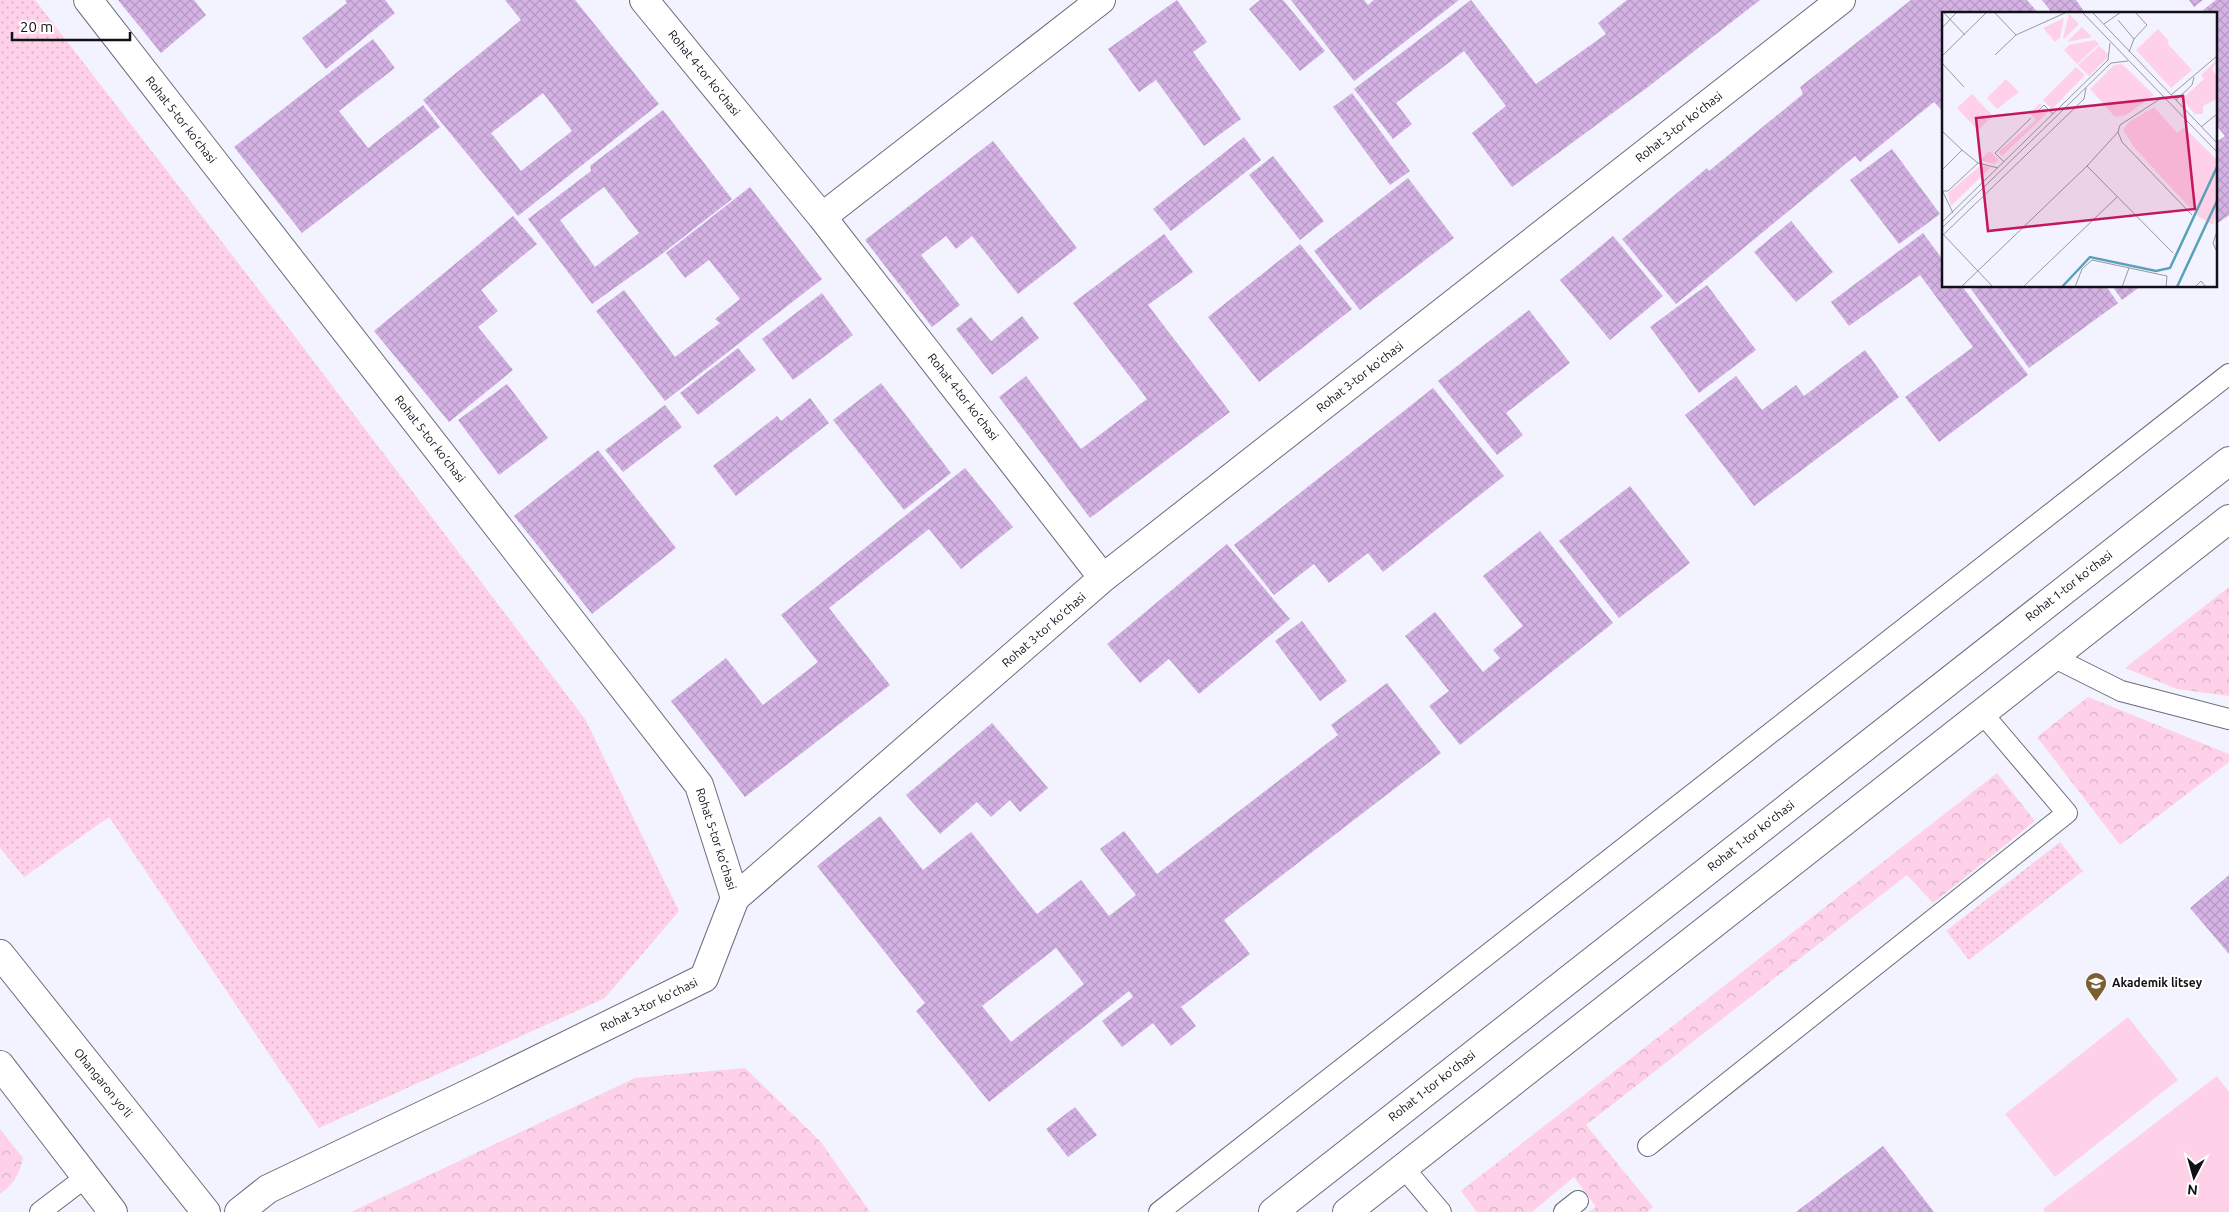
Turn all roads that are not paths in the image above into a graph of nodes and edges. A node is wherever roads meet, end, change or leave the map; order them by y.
1 (88, 0) edge
2 (644, 0) edge
3 (1101, 0) edge
4 (1841, 0) edge
5 (822, 216) junction
6 (2229, 374) edge
7 (2229, 461) edge
8 (2229, 519) edge
9 (1103, 578) junction
10 (2053, 657) junction
11 (1982, 712) junction
12 (2229, 719) edge
13 (735, 898) junction
14 (0, 954) edge
15 (0, 1065) edge
16 (1648, 1146) dead end
17 (1404, 1168) junction
18 (86, 1177) junction
19 (40, 1212) edge
20 (113, 1212) edge
21 (206, 1212) edge
22 (239, 1212) edge
23 (1158, 1212) edge
24 (1272, 1212) edge
25 (1347, 1212) edge
26 (1441, 1212) edge

1 - 13 main road, Rohat 5-tor ko‘chasi
2 - 5 main road, Rohat 4-tor ko‘chasi
3 - 5 main road
4 - 9 main road, Rohat 3-tor ko‘chasi
5 - 9 main road, Rohat 4-tor ko‘chasi
6 - 23 lane
7 - 24 main road, Rohat 1-tor koʻchasi
8 - 10 main road
9 - 13 main road, Rohat 3-tor ko‘chasi
10 - 11 main road
10 - 12 lane
11 - 16 lane
11 - 17 main road
13 - 22 main road, Rohat 3-tor ko‘chasi
14 - 21 main road, Ohangaron yoʻli
15 - 18 main road
17 - 25 main road
17 - 26 lane
18 - 19 lane
18 - 20 main road

